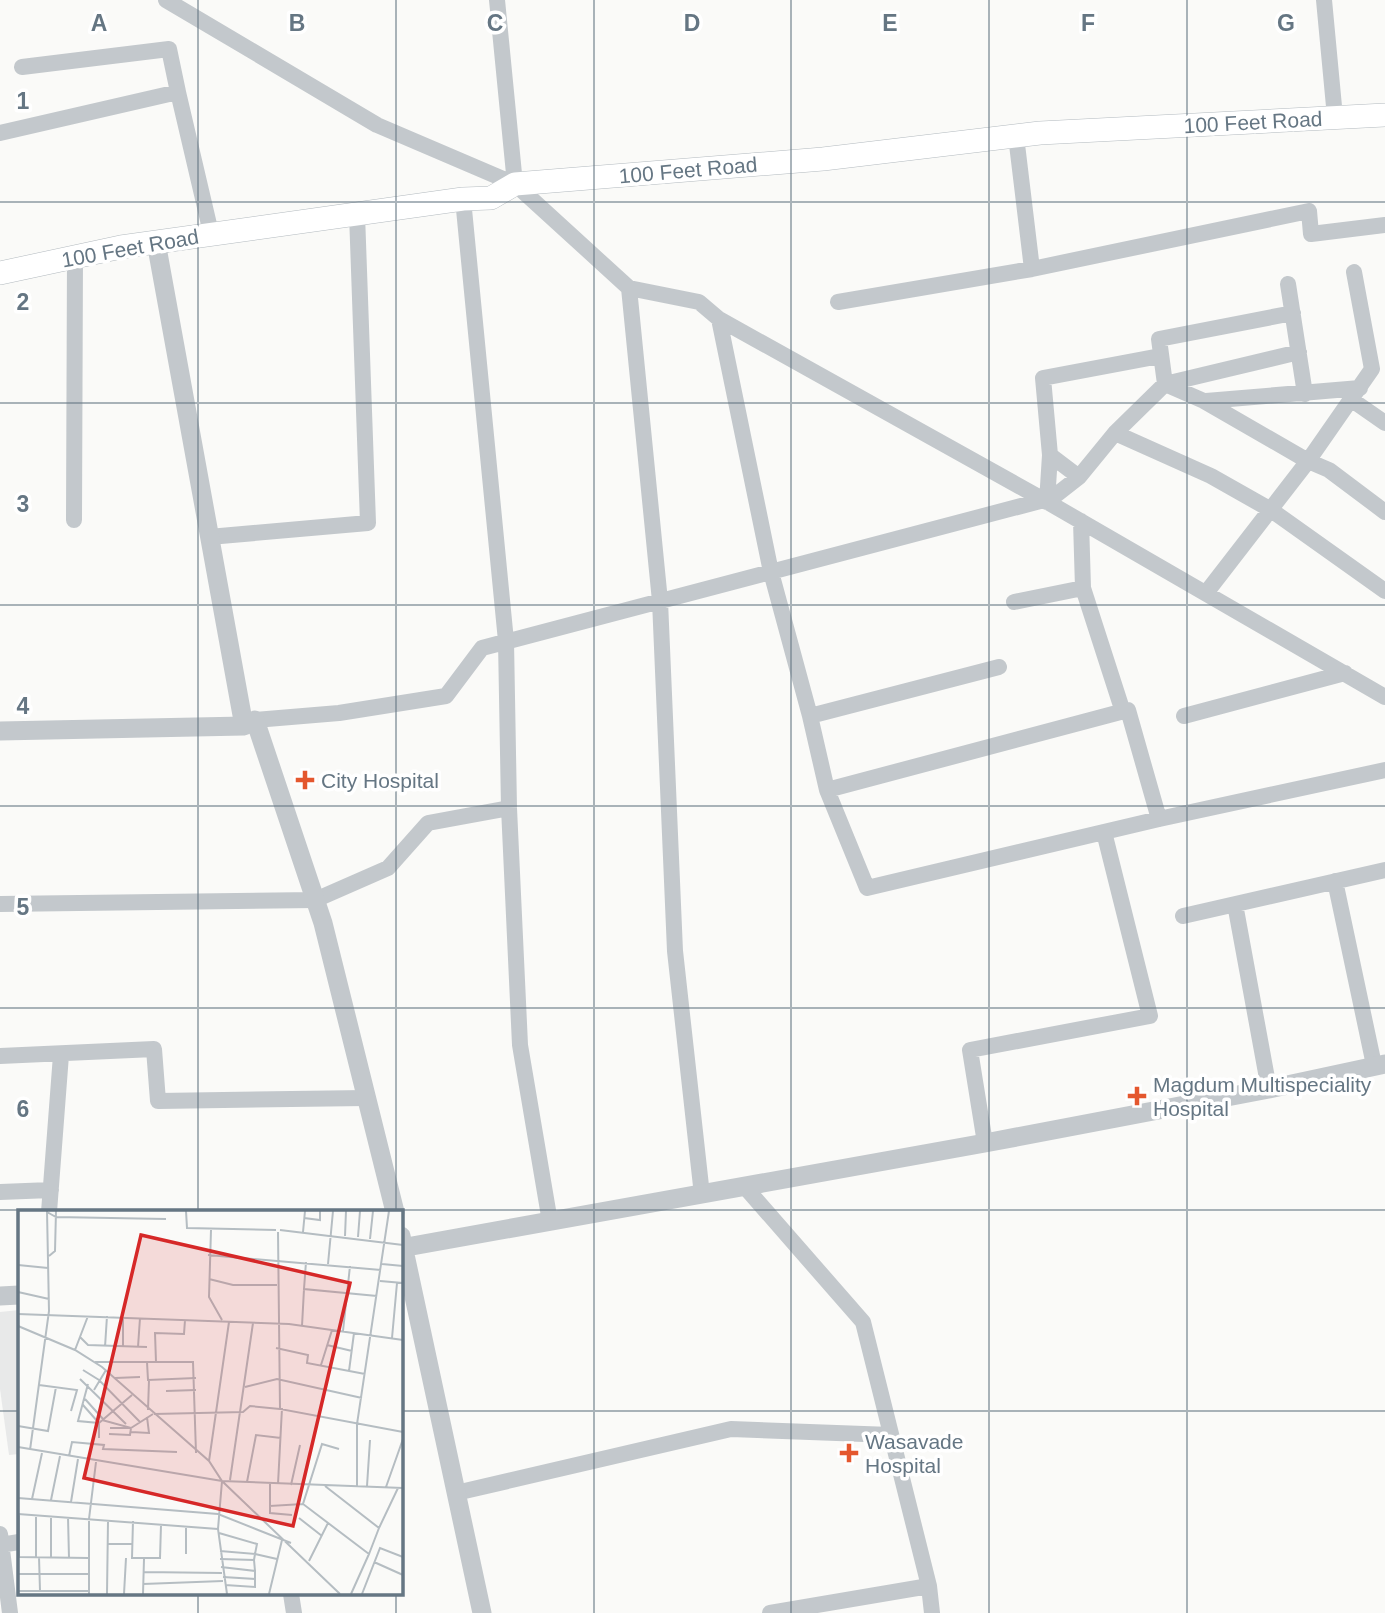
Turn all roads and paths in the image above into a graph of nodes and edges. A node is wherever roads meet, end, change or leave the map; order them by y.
1 (166, 0) edge
2 (497, 0) edge
3 (1324, 0) edge
4 (22, 67) dead end
5 (178, 92) junction
6 (1385, 115) edge
7 (1335, 117) junction
8 (0, 133) edge
9 (1016, 136) junction
10 (515, 184) junction
11 (463, 199) junction
12 (357, 214) junction
13 (1385, 225) edge
14 (211, 233) junction
15 (156, 242) junction
16 (75, 256) junction
17 (1032, 269) junction
18 (0, 272) edge
19 (1354, 272) dead end
20 (1288, 284) dead end
21 (629, 288) junction
22 (838, 302) dead end
23 (1293, 313) junction
24 (719, 319) junction
25 (1298, 352) junction
26 (1160, 356) junction
27 (1379, 370) edge
28 (1164, 384) junction
29 (1305, 394) junction
30 (1356, 394) junction
31 (1204, 401) junction
32 (1385, 423) edge
33 (1115, 433) junction
34 (1050, 455) junction
35 (1308, 461) junction
36 (1079, 478) junction
37 (1045, 501) junction
38 (1270, 510) junction
39 (1385, 512) edge
40 (74, 520) dead end
41 (1081, 521) junction
42 (209, 537) junction
43 (771, 572) junction
44 (1083, 588) junction
45 (1385, 591) edge
46 (1206, 593) junction
47 (660, 601) junction
48 (1014, 603) dead end
49 (506, 641) junction
50 (999, 667) dead end
51 (1345, 673) junction
52 (1385, 696) edge
53 (1123, 712) junction
54 (810, 716) junction
55 (1184, 716) dead end
56 (249, 723) junction
57 (0, 731) edge
58 (1385, 770) edge
59 (827, 790) junction
60 (509, 808) junction
61 (1159, 819) junction
62 (1104, 832) junction
63 (1385, 870) edge
64 (1335, 881) junction
65 (315, 901) junction
66 (0, 904) edge
67 (1235, 904) junction
68 (1183, 916) dead end
69 (61, 1055) junction
70 (0, 1056) edge
71 (1380, 1064) edge
72 (1269, 1089) junction
73 (366, 1098) junction
74 (985, 1143) junction
75 (745, 1188) junction
76 (51, 1190) junction
77 (0, 1192) edge
78 (702, 1195) junction
79 (49, 1210) edge
80 (394, 1210) edge
81 (550, 1222) junction
82 (402, 1243) edge
83 (18, 1295) edge
84 (0, 1296) edge
85 (891, 1434) junction
86 (456, 1493) junction
87 (0, 1541) edge
88 (18, 1542) edge
89 (929, 1586) junction
90 (10, 1613) edge
91 (482, 1613) edge
92 (770, 1613) edge
93 (932, 1613) edge

1 - 10 street
2 - 10 street
3 - 7 street
4 - 5 street
5 - 8 street
5 - 14 street
6 - 7 main road, 100 Feet Road
7 - 9 main road, 100 Feet Road
9 - 10 main road, 100 Feet Road
9 - 17 street
10 - 11 main road, 100 Feet Road
10 - 21 street
11 - 12 main road, 100 Feet Road
11 - 49 street
12 - 14 main road, 100 Feet Road
12 - 42 street
13 - 17 street
14 - 15 main road, 100 Feet Road
15 - 16 main road, 100 Feet Road
15 - 42 street
16 - 18 main road, 100 Feet Road
16 - 40 street
17 - 22 street
19 - 27 street
20 - 23 street
21 - 24 street
21 - 47 street
23 - 25 street
23 - 26 street
24 - 37 street
24 - 43 street
25 - 28 street
25 - 29 street
26 - 28 street
26 - 34 street
27 - 30 street
28 - 31 street
28 - 33 street
29 - 30 street
29 - 31 street
30 - 32 street
30 - 35 street
31 - 35 street
33 - 36 street
33 - 38 street
34 - 36 street
34 - 37 street
35 - 38 street
35 - 39 street
36 - 37 street
37 - 41 street
37 - 43 street
38 - 45 street
38 - 46 street
41 - 44 street
41 - 46 street
42 - 56 street
43 - 47 street
43 - 54 street
44 - 48 street
44 - 53 street
46 - 51 street
47 - 49 street
47 - 78 street
49 - 56 street
49 - 60 street
50 - 54 street
51 - 52 street
51 - 55 street
53 - 59 street
53 - 61 street
54 - 59 street
56 - 57 street
56 - 65 street
58 - 61 street
59 - 62 street
60 - 65 street
60 - 81 street
61 - 62 street
62 - 74 street
63 - 64 street
64 - 67 street
64 - 71 street
65 - 66 street
65 - 73 street
67 - 68 street
67 - 72 street
69 - 70 street
69 - 73 street
69 - 76 street
71 - 72 street
72 - 74 street
73 - 80 street
74 - 75 street
75 - 78 street
75 - 85 street
76 - 77 street
76 - 79 street
78 - 81 street
81 - 82 street
82 - 86 street
83 - 84 street
85 - 86 street
85 - 89 street
86 - 91 street
87 - 88 street
87 - 90 street
89 - 92 street
89 - 93 street

